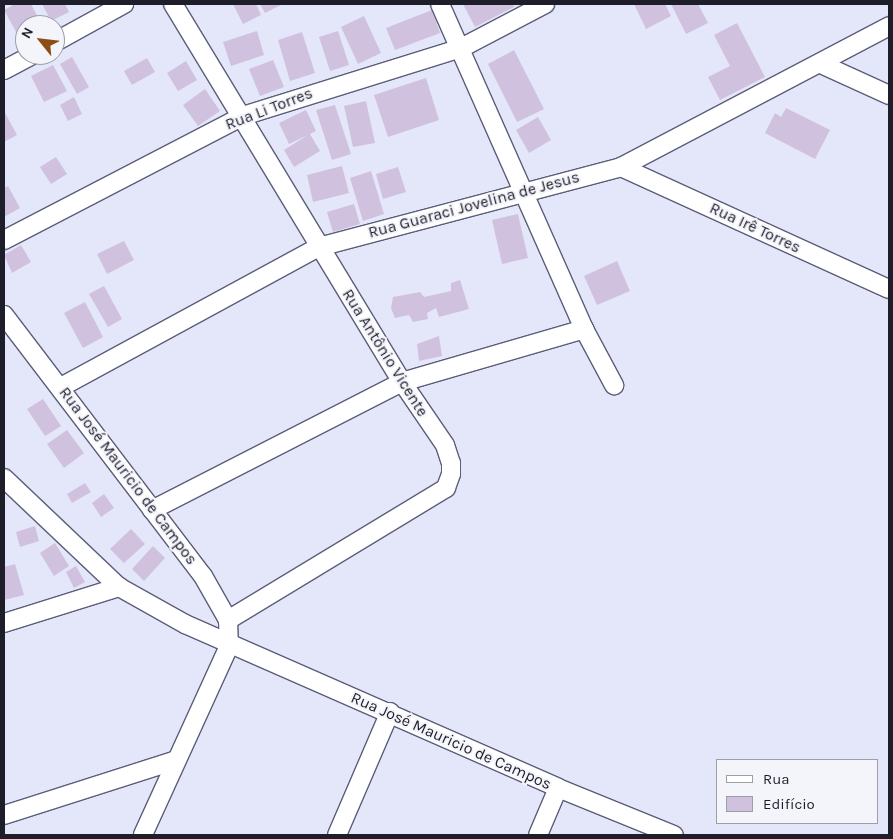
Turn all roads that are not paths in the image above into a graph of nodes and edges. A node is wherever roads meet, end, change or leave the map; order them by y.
1 (124, 4) edge
2 (173, 4) edge
3 (440, 4) edge
4 (545, 4) edge
5 (889, 26) edge
6 (65, 36) edge
7 (461, 48) junction
8 (821, 64) junction
9 (889, 95) edge
10 (243, 116) junction
11 (621, 167) junction
12 (525, 190) junction
13 (4, 240) edge
14 (319, 247) junction
15 (889, 289) edge
16 (4, 315) edge
17 (584, 328) junction
18 (402, 382) junction
19 (614, 385) dead end
20 (61, 387) junction
21 (4, 478) edge
22 (152, 510) junction
23 (119, 587) junction
24 (228, 620) junction
25 (4, 623) edge
26 (229, 646) junction
27 (390, 712) junction
28 (176, 760) junction
29 (558, 788) junction
30 (4, 814) edge
31 (143, 835) edge
32 (337, 835) edge
33 (538, 835) edge
34 (674, 835) edge

1 - 6 street
2 - 10 street, Rua Antônio Vicente
3 - 7 street
4 - 7 street, Rua Li Torres
5 - 8 street, Rua Guaraci Jovelina de Jesus
7 - 10 street, Rua Li Torres
7 - 12 street
8 - 9 street
8 - 11 street, Rua Guaraci Jovelina de Jesus
10 - 13 street, Rua Li Torres
10 - 14 street, Rua Antônio Vicente
11 - 12 street, Rua Guaraci Jovelina de Jesus
11 - 15 street, Rua Irê Torres
12 - 14 street, Rua Guaraci Jovelina de Jesus
12 - 17 street
14 - 18 street, Rua Antônio Vicente
14 - 20 street, Rua Guaraci Jovelina de Jesus
16 - 20 street, Rua José Mauricio de Campos
17 - 18 street
17 - 19 street
18 - 22 street
18 - 24 street, Rua Antônio Vicente
20 - 22 street, Rua José Mauricio de Campos
21 - 23 street, Rua José Mauricio de Campos
22 - 24 street, Rua José Mauricio de Campos
23 - 25 street
23 - 26 street, Rua José Mauricio de Campos
24 - 26 street, Rua José Mauricio de Campos
26 - 27 street, Rua José Mauricio de Campos
26 - 28 street
27 - 29 street, Rua José Mauricio de Campos
27 - 32 street
28 - 30 street
28 - 31 street
29 - 33 street
29 - 34 street, Rua José Mauricio de Campos

